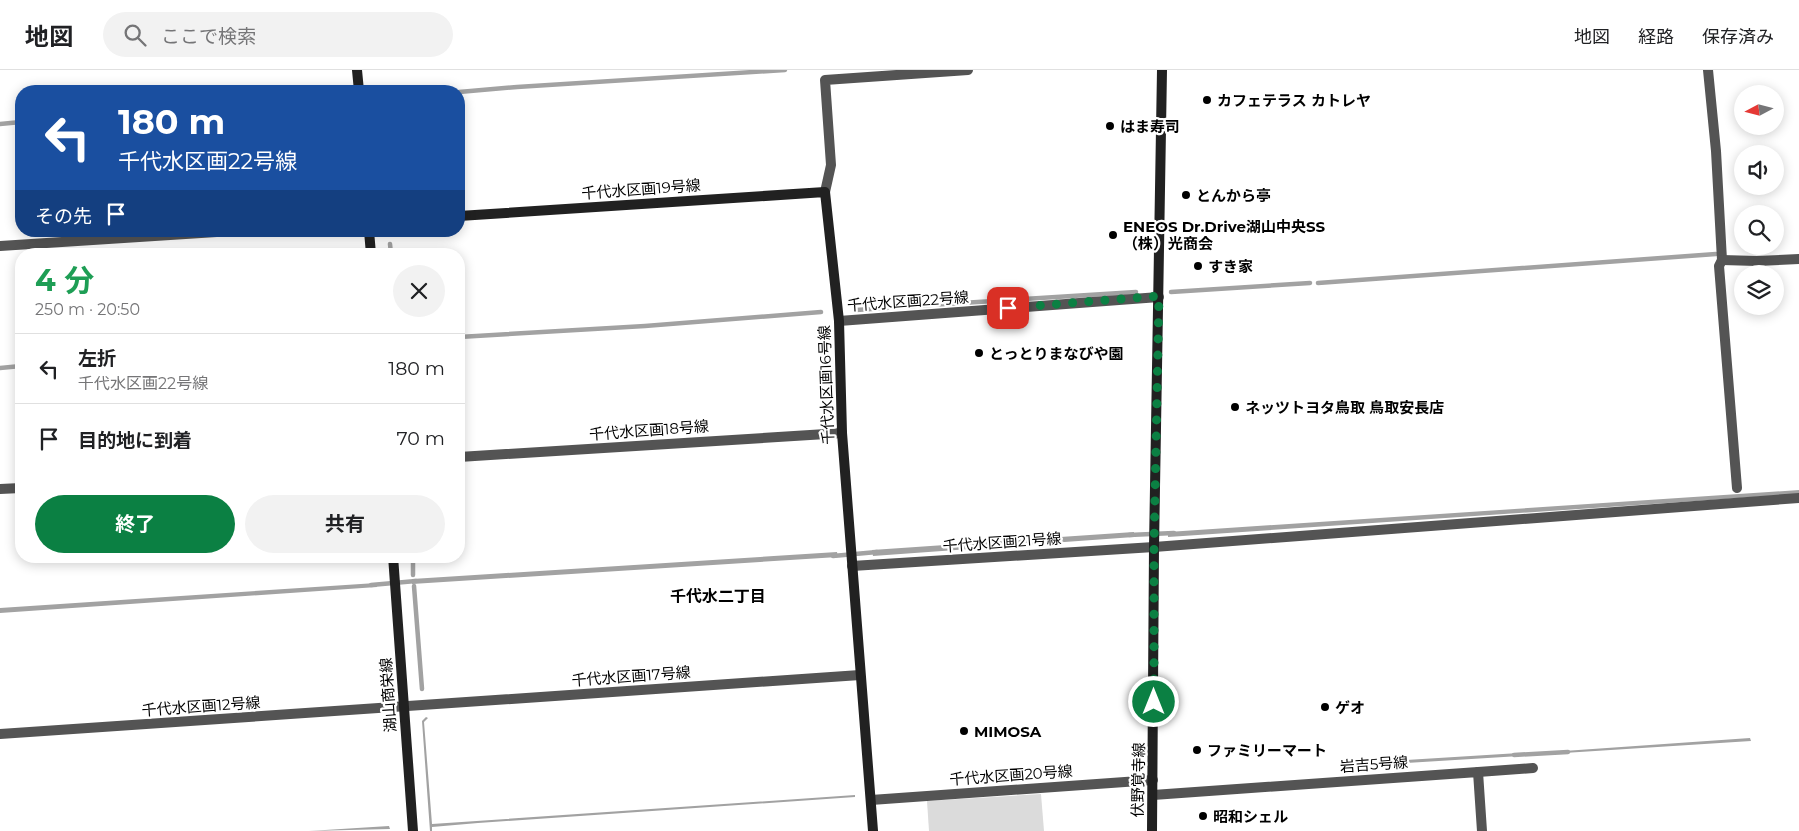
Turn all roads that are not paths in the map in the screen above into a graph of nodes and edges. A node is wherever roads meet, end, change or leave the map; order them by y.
1 (357, 70) edge
2 (968, 70) edge
3 (1162, 70) edge
4 (1708, 70) edge
5 (358, 85) edge
6 (825, 192) junction
7 (465, 216) edge
8 (139, 237) edge
9 (0, 246) edge
10 (1722, 260) junction
11 (1799, 260) edge
12 (1159, 296) junction
13 (839, 321) junction
14 (842, 433) junction
15 (465, 458) edge
16 (15, 488) edge
17 (1737, 488) dead end
18 (0, 489) edge
19 (1799, 498) edge
20 (1154, 547) junction
21 (394, 563) edge
22 (852, 566) junction
23 (860, 675) junction
24 (404, 707) junction
25 (0, 734) edge
26 (1533, 768) dead end
27 (1478, 772) junction
28 (1153, 780) junction
29 (1153, 795) junction
30 (871, 800) junction
31 (413, 831) edge
32 (873, 831) edge
33 (1152, 831) edge
34 (1482, 831) edge

1 - 5 street
2 - 6 street, 千代水区画16号線
3 - 12 street, 伏野覚寺線
4 - 10 street
6 - 7 street, 千代水区画19号線
6 - 13 street, 千代水区画16号線
8 - 9 street
10 - 11 street
10 - 17 street
12 - 13 street, 千代水区画22号線
12 - 20 street, 伏野覚寺線
13 - 14 street, 千代水区画16号線
14 - 15 street, 千代水区画18号線
14 - 22 street, 千代水区画16号線
16 - 18 street
19 - 20 street, 千代水区画21号線
20 - 22 street, 千代水区画21号線
20 - 28 street, 伏野覚寺線
21 - 24 street, 湖山商栄線
22 - 23 street, 千代水区画16号線
23 - 24 street, 千代水区画17号線
23 - 30 street, 千代水区画16号線
24 - 25 street, 千代水区画12号線
24 - 31 street, 湖山商栄線
26 - 27 street, 岩吉5号線
27 - 29 street, 岩吉5号線
27 - 34 street
28 - 29 street, 伏野覚寺線
28 - 30 street, 千代水区画20号線
29 - 33 street, 伏野覚寺線
30 - 32 street, 千代水区画16号線

